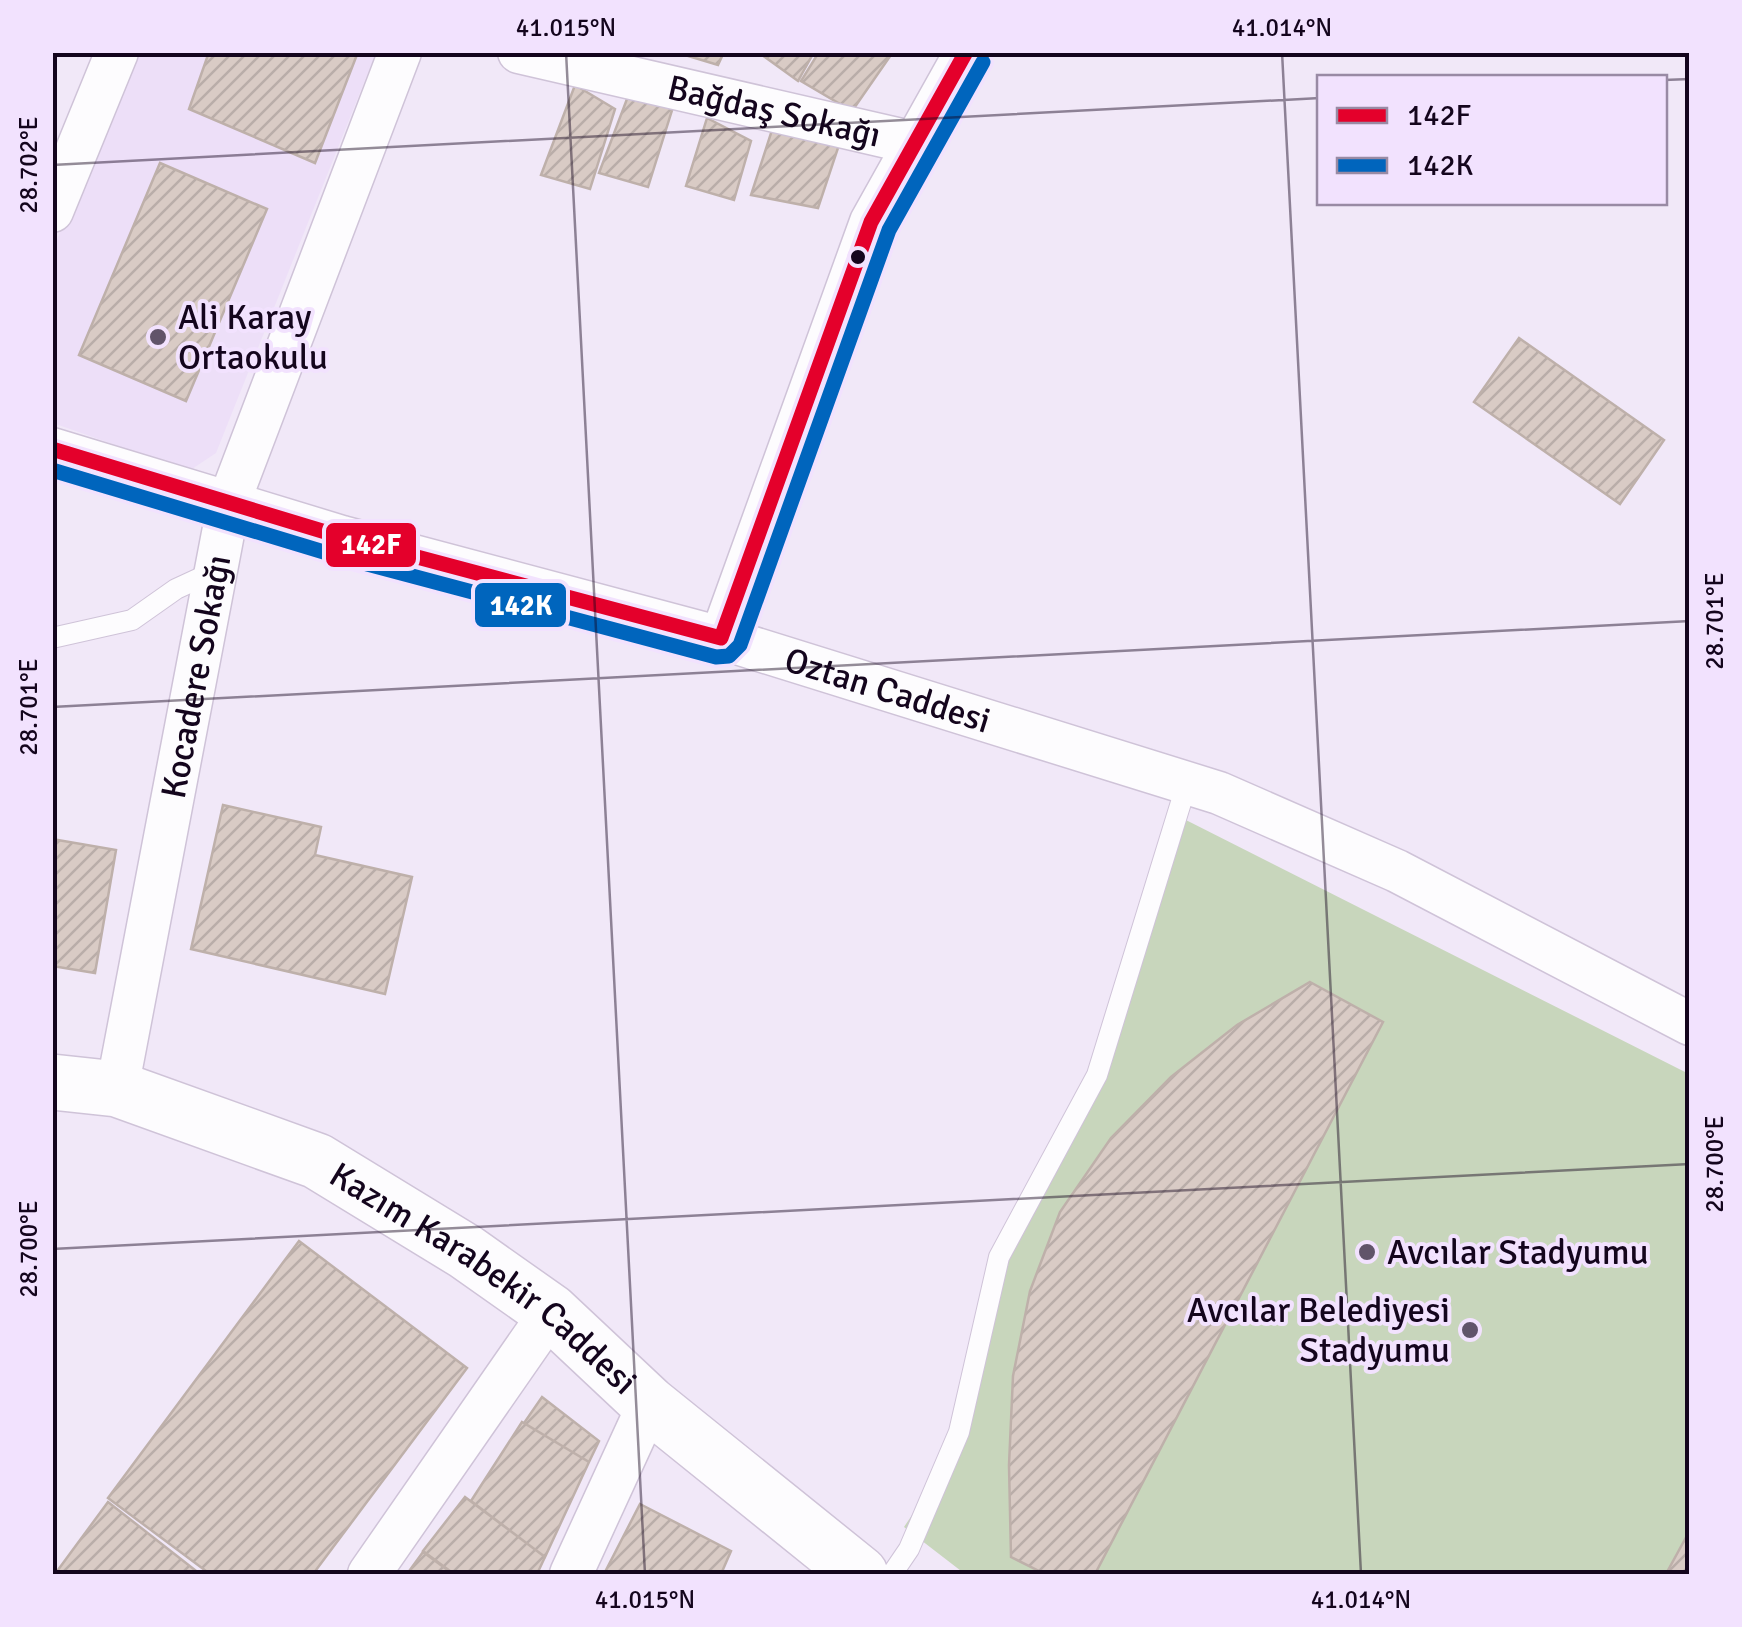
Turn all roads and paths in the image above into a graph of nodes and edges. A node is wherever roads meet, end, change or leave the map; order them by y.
1 (117, 52) edge
2 (400, 52) edge
3 (519, 52) edge
4 (966, 52) edge
5 (914, 144) junction
6 (52, 211) edge
7 (52, 449) edge
8 (229, 502) junction
9 (215, 574) junction
10 (52, 638) edge
11 (721, 638) junction
12 (1188, 783) junction
13 (1690, 1024) edge
14 (52, 1082) edge
15 (117, 1089) junction
16 (551, 1312) junction
17 (649, 1404) junction
18 (370, 1574) edge
19 (571, 1574) edge
20 (860, 1574) edge
21 (892, 1574) edge

1 - 6 street
2 - 8 street, Kocadere Sokağı
3 - 5 street, Bağdaş Sokağı
4 - 5 street
5 - 11 street
7 - 8 street, Oztan Caddesi
8 - 9 street, Kocadere Sokağı
8 - 11 street, Oztan Caddesi
9 - 10 lane
9 - 15 street, Kocadere Sokağı
11 - 12 street, Oztan Caddesi
12 - 13 street, Oztan Caddesi
12 - 21 lane
14 - 15 main road, Kazım Karabekir Caddesi
15 - 16 main road, Kazım Karabekir Caddesi
16 - 17 main road, Kazım Karabekir Caddesi
16 - 18 street
17 - 19 street
17 - 20 main road, Kazım Karabekir Caddesi

